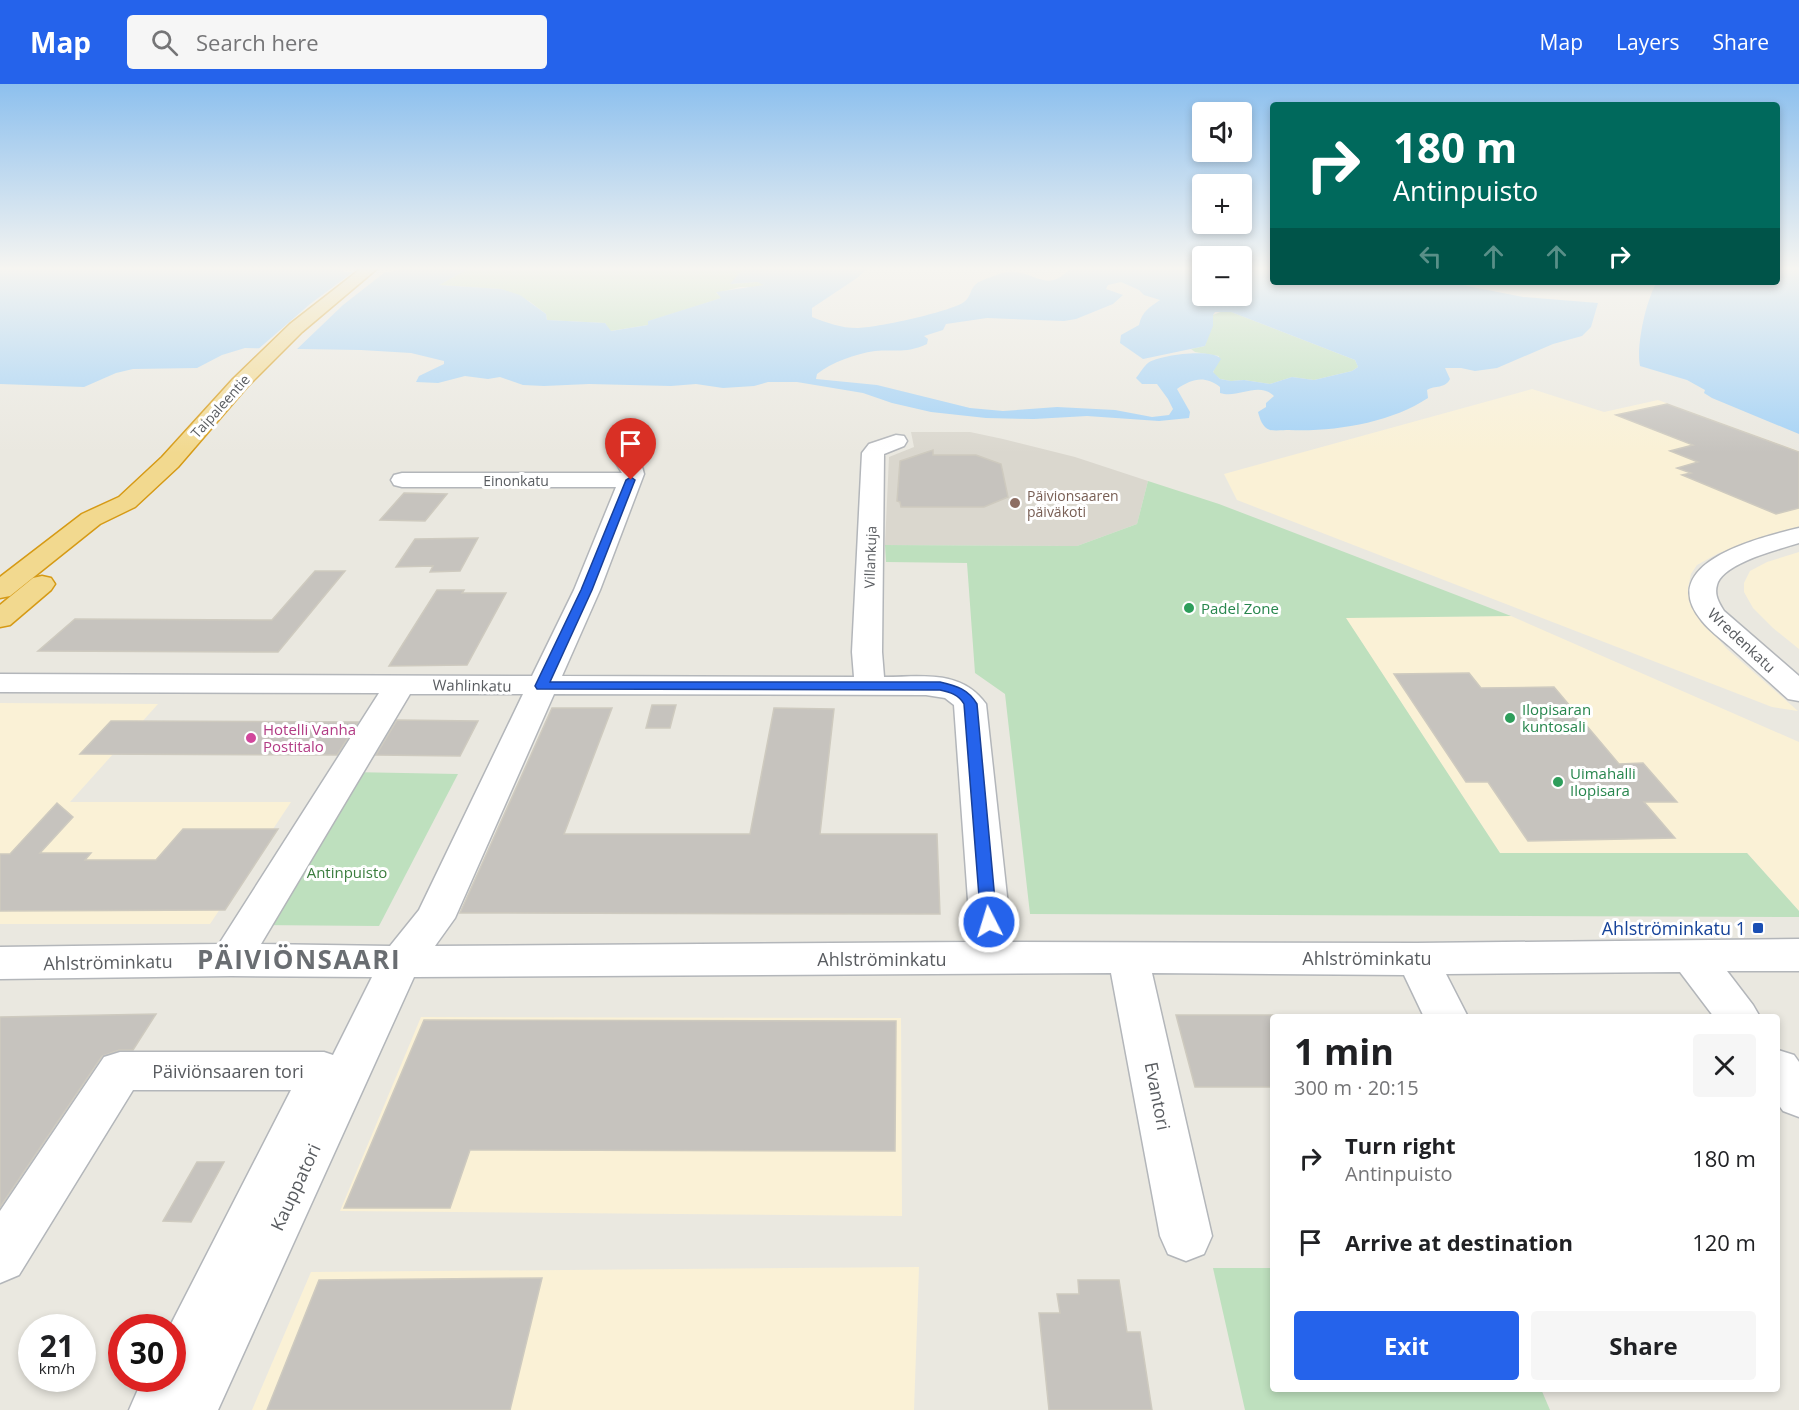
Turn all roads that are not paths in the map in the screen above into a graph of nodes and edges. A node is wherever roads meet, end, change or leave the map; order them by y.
1 (296, 329) edge
2 (896, 441) dead end
3 (622, 455) dead end
4 (402, 480) dead end
5 (631, 480) junction
6 (127, 502) junction
7 (1799, 535) edge
8 (0, 590) edge
9 (0, 619) edge
10 (0, 683) edge
11 (400, 684) junction
12 (542, 686) junction
13 (870, 686) junction
14 (1799, 692) edge
15 (1799, 955) edge
16 (1691, 956) junction
17 (1127, 957) junction
18 (993, 958) junction
19 (1417, 959) junction
20 (231, 960) junction
21 (400, 962) junction
22 (0, 963) edge
23 (1444, 1014) edge
24 (1736, 1014) edge
25 (1780, 1072) edge
26 (1799, 1097) edge
27 (1186, 1236) dead end
28 (0, 1257) edge
29 (158, 1410) edge
30 (188, 1410) edge

1 - 6 highway, Taipaleentie
2 - 13 street, Villankuja
3 - 5 street
4 - 5 street, Einonkatu
5 - 12 street
6 - 8 highway, Taipaleentie
6 - 9 highway, Taipaleentie
7 - 14 street, Wredenkatu
10 - 11 street, Wahlinkatu
11 - 12 street, Wahlinkatu
11 - 20 street
12 - 13 street, Wahlinkatu
12 - 21 street
13 - 18 street, Wahlinkatu
15 - 16 street, Ahlströminkatu
16 - 19 street, Ahlströminkatu
16 - 24 street
17 - 18 street, Ahlströminkatu
17 - 19 street, Ahlströminkatu
17 - 27 street, Evantori
18 - 21 street, Ahlströminkatu
19 - 23 street
20 - 21 street, Ahlströminkatu
20 - 22 street, Ahlströminkatu
21 - 30 street, Kauppatori
25 - 26 street
28 - 29 street, Päiviönsaaren tori

